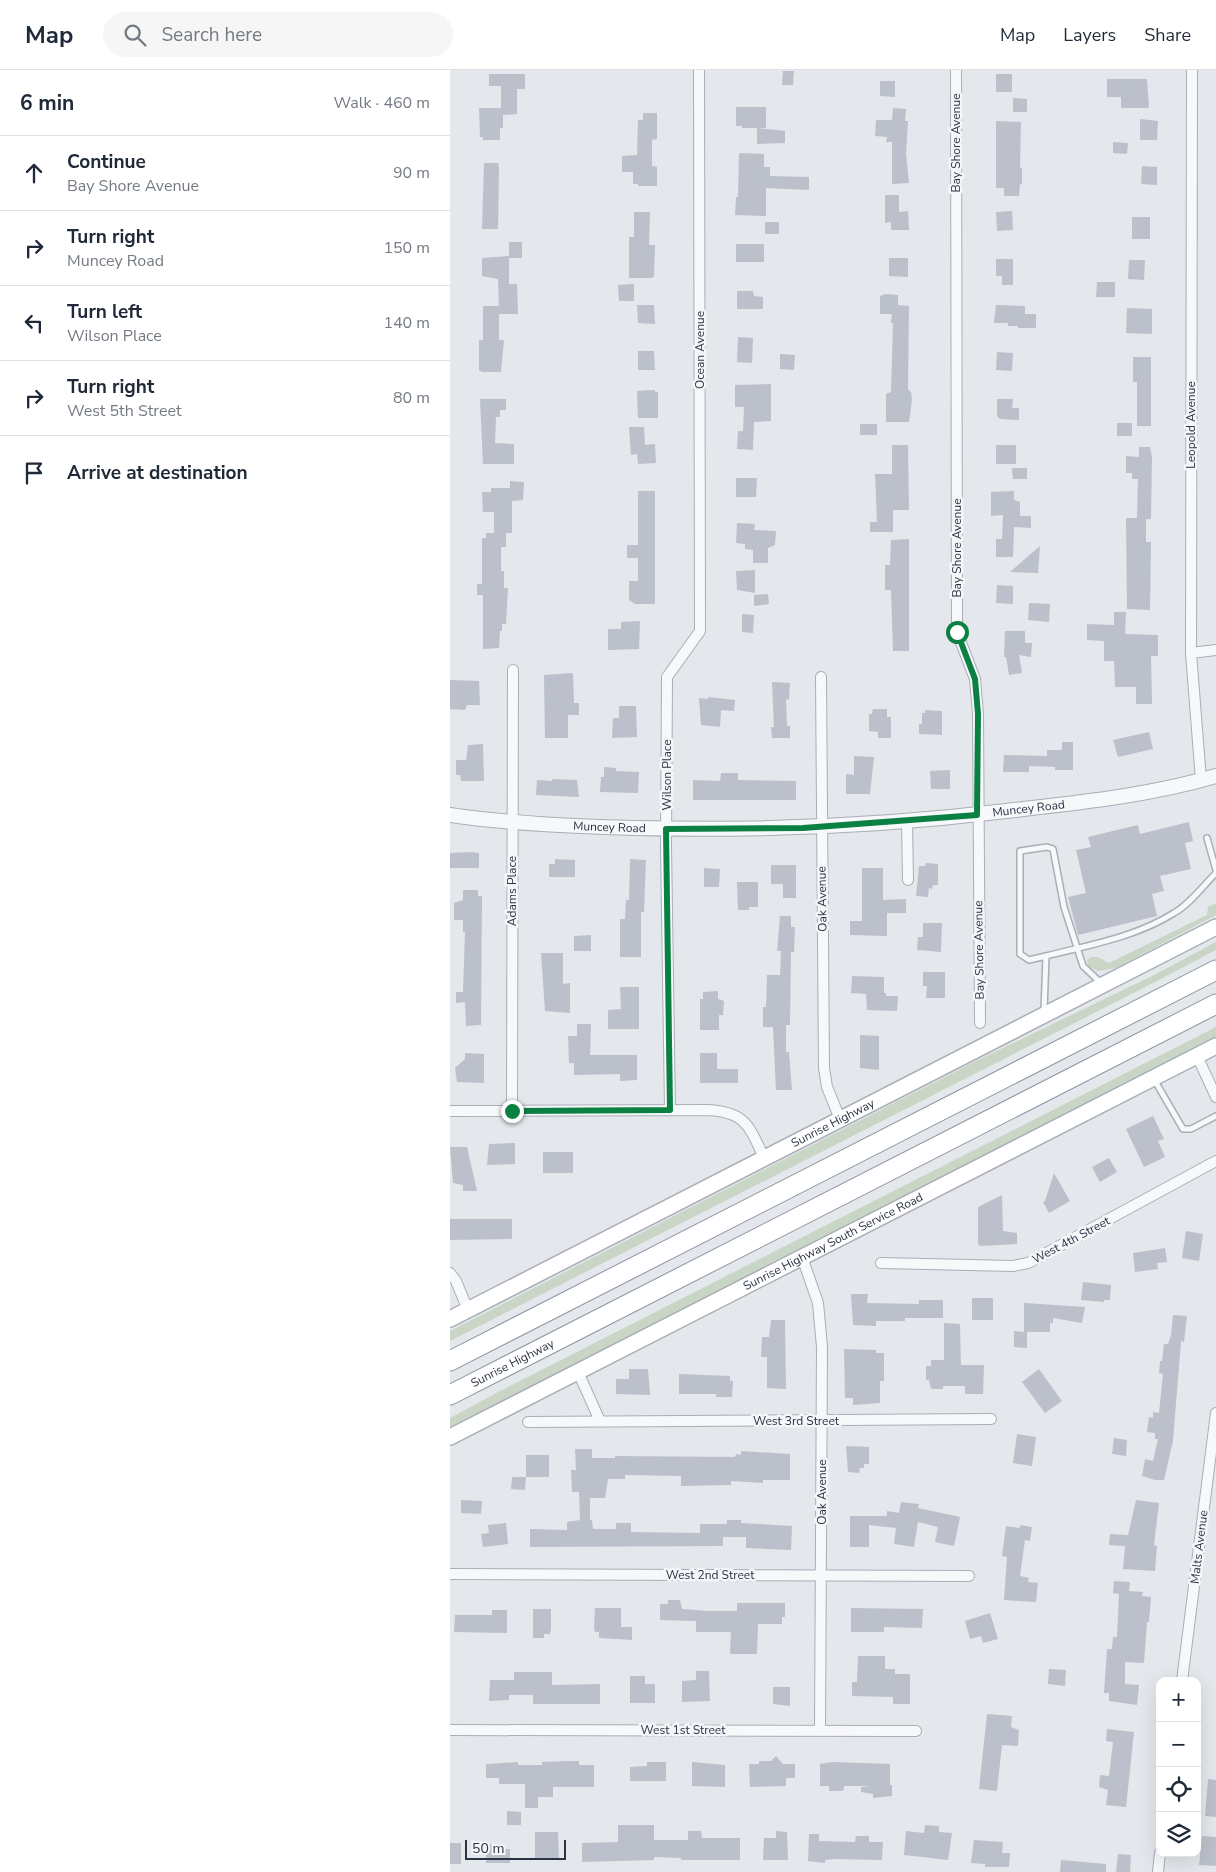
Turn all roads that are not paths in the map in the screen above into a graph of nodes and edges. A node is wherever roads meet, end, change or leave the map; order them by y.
1 (699, 70) edge
2 (956, 70) edge
3 (1192, 70) edge
4 (700, 631) joint
5 (1216, 650) edge
6 (1191, 653) junction
7 (513, 670) dead end
8 (821, 677) dead end
9 (1216, 776) edge
10 (1201, 780) junction
11 (450, 815) edge
12 (977, 815) junction
13 (907, 821) junction
14 (512, 824) junction
15 (821, 827) junction
16 (666, 829) junction
17 (1207, 838) dead end
18 (1216, 872) edge
19 (908, 880) dead end
20 (1216, 927) edge
21 (1078, 948) junction
22 (1046, 956) junction
23 (1216, 970) edge
24 (1103, 986) junction
25 (1216, 1004) edge
26 (1044, 1015) junction
27 (980, 1023) dead end
28 (1216, 1046) edge
29 (1197, 1056) junction
30 (1153, 1078) junction
31 (1216, 1097) edge
32 (670, 1110) junction
33 (450, 1111) edge
34 (512, 1111) junction
35 (1216, 1116) edge
36 (840, 1119) junction
37 (764, 1158) junction
38 (1216, 1161) edge
39 (802, 1257) junction
40 (881, 1264) dead end
41 (450, 1273) edge
42 (468, 1310) junction
43 (450, 1319) edge
44 (450, 1361) edge
45 (578, 1372) junction
46 (450, 1395) edge
47 (1216, 1413) edge
48 (991, 1419) dead end
49 (600, 1421) junction
50 (822, 1421) junction
51 (528, 1422) dead end
52 (450, 1438) edge
53 (450, 1574) edge
54 (823, 1576) junction
55 (969, 1576) dead end
56 (1183, 1677) edge
57 (450, 1730) edge
58 (820, 1730) junction
59 (916, 1731) dead end
60 (1160, 1857) edge
61 (1158, 1872) edge

1 - 4 street, Ocean Avenue
2 - 12 street, Bay Shore Avenue
3 - 6 street, Leopold Avenue
4 - 16 street, Wilson Place
5 - 6 street
6 - 10 street, Leopold Avenue
7 - 14 street, Adams Place
8 - 15 street, Oak Avenue
9 - 10 street, Muncey Road
10 - 12 street, Muncey Road
11 - 14 street, Muncey Road
12 - 13 street, Muncey Road
12 - 27 street, Bay Shore Avenue
13 - 15 street, Muncey Road
13 - 19 street
14 - 16 street, Muncey Road
14 - 34 street, Adams Place
15 - 16 street, Muncey Road
15 - 36 street, Oak Avenue
16 - 32 street, Wilson Place
17 - 18 lane
18 - 21 lane
20 - 24 main road, Sunrise Highway
21 - 22 lane
21 - 22 lane
21 - 24 lane
22 - 26 lane
23 - 44 highway
24 - 26 main road, Sunrise Highway
25 - 46 highway, Sunrise Highway
26 - 36 main road, Sunrise Highway
28 - 29 main road, Sunrise Highway South Service Road
29 - 30 main road, Sunrise Highway South Service Road
29 - 31 street
30 - 35 lane
30 - 39 main road, Sunrise Highway South Service Road
32 - 34 street
32 - 37 street
33 - 34 street
36 - 37 main road, Sunrise Highway
37 - 42 main road, Sunrise Highway
38 - 40 street, West 4th Street
39 - 45 main road, Sunrise Highway South Service Road
39 - 50 street, Oak Avenue
41 - 42 street
42 - 43 main road, Sunrise Highway
45 - 49 street
45 - 52 main road, Sunrise Highway South Service Road
47 - 56 street, Malts Avenue
48 - 50 street, West 3rd Street
49 - 50 street, West 3rd Street
49 - 51 street, West 3rd Street
50 - 54 street, Oak Avenue
53 - 54 street, West 2nd Street
54 - 55 street, West 2nd Street
54 - 58 street, Oak Avenue
57 - 58 street, West 1st Street
58 - 59 street, West 1st Street
60 - 61 street

